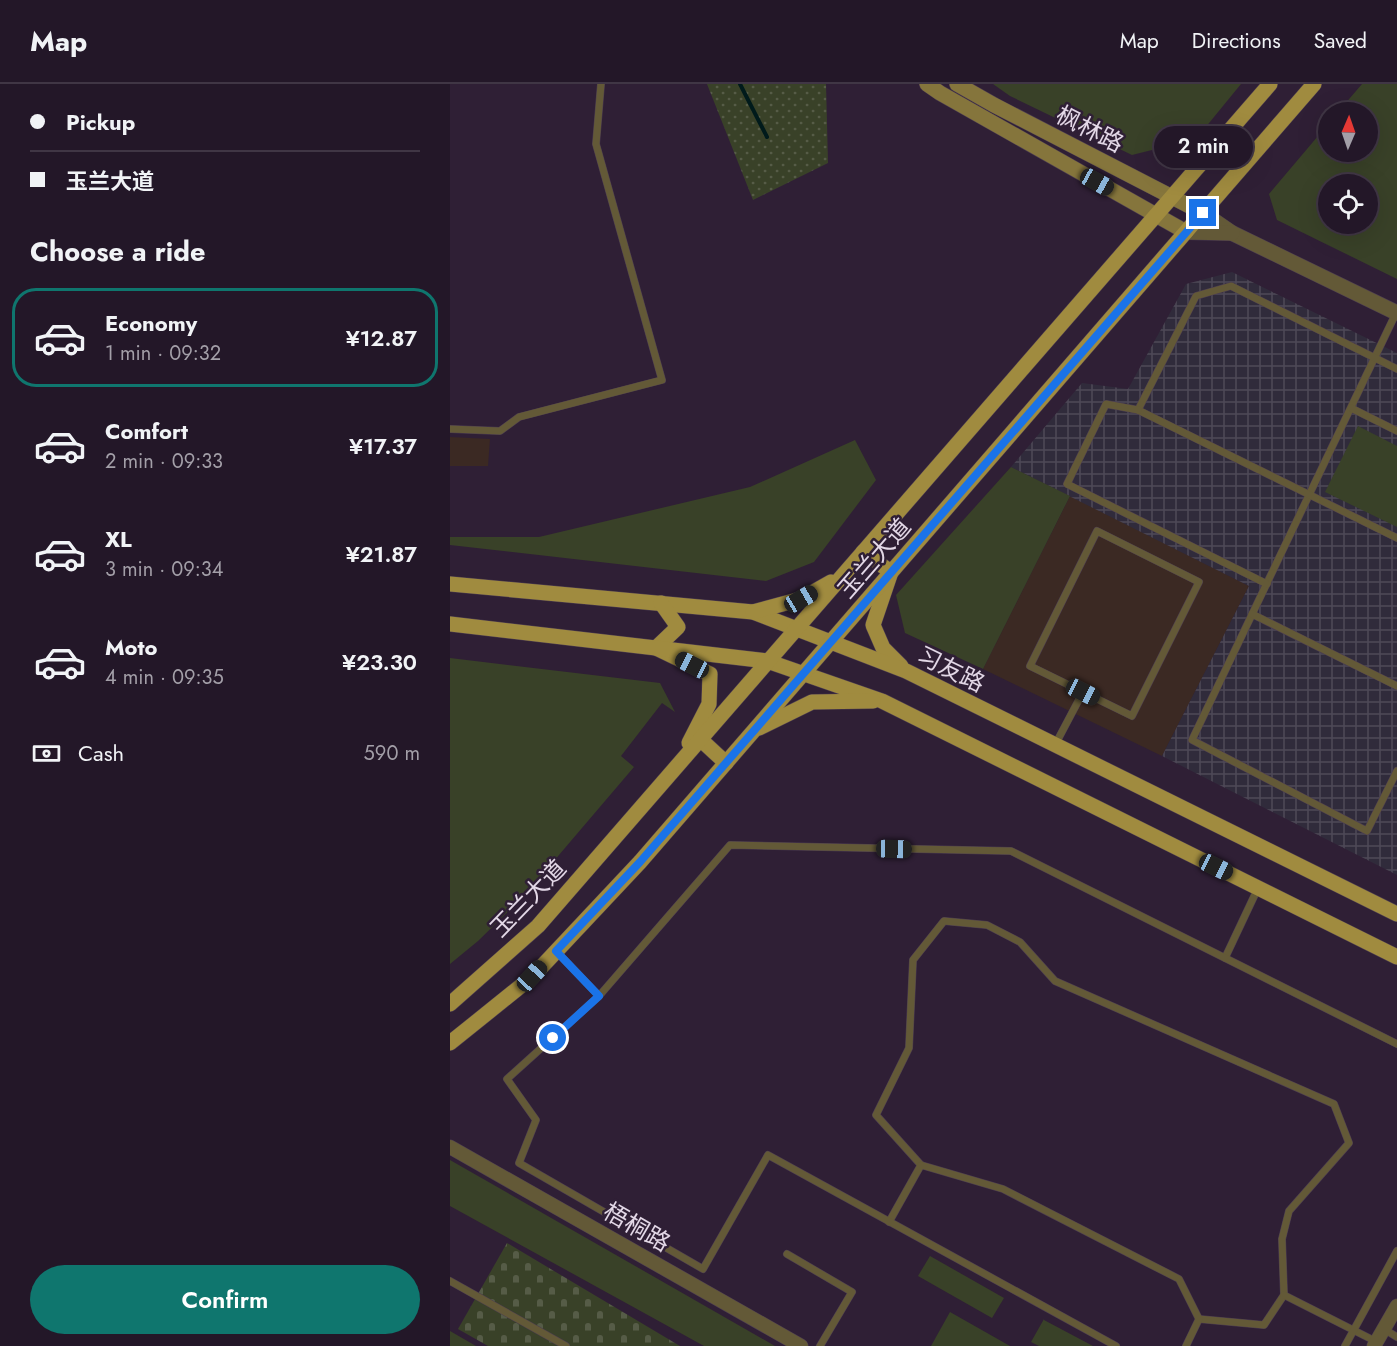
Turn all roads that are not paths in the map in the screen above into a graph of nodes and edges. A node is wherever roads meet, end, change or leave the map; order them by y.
1 (601, 84) edge
2 (927, 84) edge
3 (957, 84) edge
4 (1270, 84) edge
5 (1314, 84) edge
6 (1172, 197) junction
7 (1203, 213) junction
8 (1156, 215) junction
9 (1186, 232) junction
10 (1232, 233) junction
11 (1397, 313) edge
12 (1375, 358) junction
13 (1397, 369) edge
14 (1351, 408) junction
15 (1138, 410) junction
16 (450, 429) edge
17 (1397, 431) edge
18 (1310, 494) junction
19 (1397, 538) edge
20 (863, 552) junction
21 (891, 572) junction
22 (843, 575) junction
23 (450, 584) edge
24 (1267, 584) junction
25 (661, 603) junction
26 (753, 612) junction
27 (1252, 614) junction
28 (450, 624) edge
29 (796, 628) junction
30 (831, 642) junction
31 (656, 648) junction
32 (767, 661) junction
33 (906, 671) junction
34 (803, 674) junction
35 (1397, 686) edge
36 (1083, 692) junction
37 (882, 701) junction
38 (753, 731) junction
39 (700, 739) junction
40 (1055, 745) junction
41 (726, 763) junction
42 (679, 764) junction
43 (1397, 771) edge
44 (1258, 888) junction
45 (1397, 915) edge
46 (556, 951) junction
47 (1397, 957) edge
48 (1225, 958) junction
49 (599, 996) junction
50 (450, 1004) edge
51 (450, 1043) edge
52 (1397, 1044) edge
53 (450, 1147) edge
54 (921, 1164) junction
55 (889, 1222) junction
56 (1397, 1251) edge
57 (787, 1254) dead end
58 (450, 1281) edge
59 (1284, 1294) junction
60 (1397, 1306) edge
61 (1199, 1319) junction
62 (1354, 1330) junction
63 (1397, 1337) edge
64 (1378, 1339) edge
65 (566, 1346) edge
66 (801, 1346) edge
67 (820, 1346) edge
68 (1116, 1346) edge
69 (1186, 1346) edge
70 (1345, 1346) edge

1 - 16 lane
2 - 8 main road, 枫林路
3 - 6 main road, 枫林路
4 - 6 main road, 玉兰大道
5 - 7 main road, 玉兰大道
6 - 7 main road, 枫林路
6 - 8 main road, 玉兰大道
7 - 9 main road, 玉兰大道
7 - 10 street
8 - 9 main road, 枫林路
8 - 20 main road, 玉兰大道
9 - 10 street
9 - 21 main road, 玉兰大道
10 - 11 street
11 - 12 lane
12 - 13 lane
12 - 14 lane
12 - 15 lane
14 - 17 lane
14 - 18 lane
15 - 18 lane
15 - 24 lane
18 - 19 lane
18 - 24 lane
20 - 21 main road
20 - 22 main road, 玉兰大道
21 - 30 main road, 玉兰大道
21 - 33 main road
22 - 26 main road
22 - 29 main road, 玉兰大道
23 - 25 main road, 习友路
24 - 27 lane
25 - 26 main road, 习友路
25 - 31 main road
26 - 29 main road, 习友路
27 - 35 lane
27 - 43 lane
28 - 31 main road
29 - 30 main road, 习友路
29 - 32 main road, 玉兰大道
30 - 33 main road, 习友路
30 - 34 main road, 玉兰大道
31 - 32 main road
31 - 42 main road
32 - 34 main road
32 - 39 main road, 玉兰大道
33 - 40 main road, 习友路
34 - 37 main road
34 - 38 main road, 玉兰大道
36 - 36 lane
36 - 40 lane
37 - 38 main road
37 - 44 main road
38 - 41 main road, 玉兰大道
39 - 41 main road
39 - 42 main road, 玉兰大道
40 - 45 main road, 习友路
41 - 46 main road, 玉兰大道
42 - 50 main road, 玉兰大道
44 - 47 main road
44 - 48 lane
46 - 49 lane
46 - 51 main road, 玉兰大道
48 - 49 lane
48 - 52 lane
49 - 55 lane
53 - 66 street, 梧桐路
54 - 55 lane
54 - 59 lane
54 - 61 lane
55 - 68 lane
56 - 62 lane
57 - 67 lane
58 - 65 lane
59 - 61 lane
59 - 62 lane
60 - 64 street
61 - 69 lane
62 - 64 lane
62 - 70 lane
63 - 64 lane

